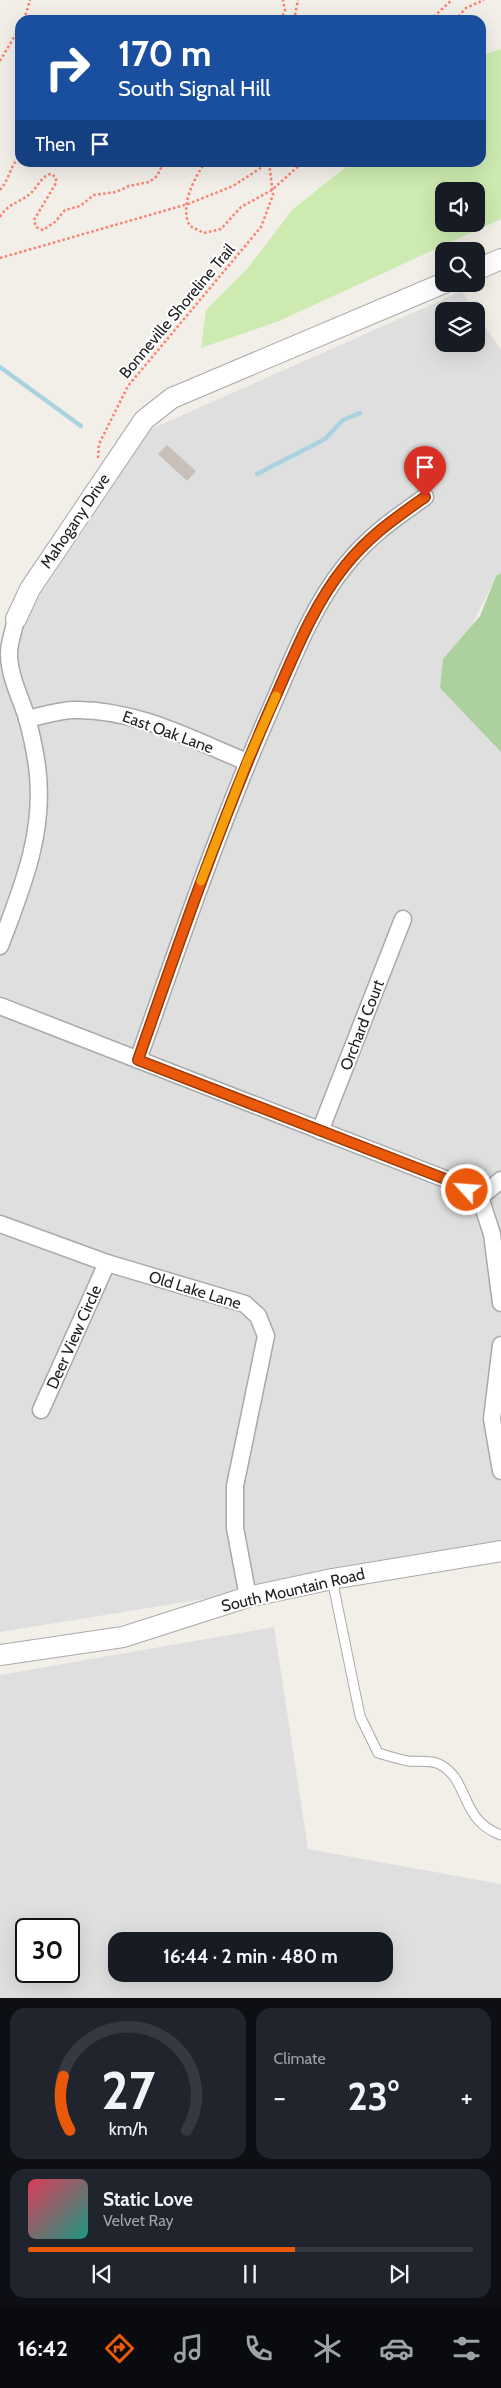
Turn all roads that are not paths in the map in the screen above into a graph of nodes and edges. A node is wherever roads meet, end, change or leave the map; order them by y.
1 (501, 259) edge
2 (485, 266) edge
3 (435, 287) edge
4 (425, 497) dead end
5 (16, 619) joint
6 (27, 719) junction
7 (247, 762) junction
8 (403, 919) dead end
9 (0, 946) edge
10 (0, 1006) edge
11 (138, 1060) junction
12 (320, 1130) junction
13 (501, 1180) edge
14 (480, 1197) junction
15 (0, 1224) edge
16 (107, 1263) junction
17 (501, 1303) edge
18 (501, 1345) edge
19 (42, 1410) dead end
20 (501, 1471) edge
21 (501, 1552) edge
22 (332, 1579) junction
23 (248, 1597) junction
24 (0, 1655) edge
25 (501, 1835) edge

1 - 2 street
3 - 5 street, Mahogany Drive
4 - 7 street
5 - 6 street, Mahogany Drive
6 - 7 street, East Oak Lane
6 - 9 street, Mahogany Drive
7 - 11 street
8 - 12 street, Orchard Court
10 - 11 street
11 - 12 street
12 - 14 street
13 - 14 street
14 - 17 street
15 - 16 street, Old Lake Lane
16 - 19 street, Deer View Circle
16 - 23 street, Old Lake Lane
18 - 20 street
21 - 22 street, South Mountain Road
22 - 23 street, South Mountain Road
22 - 25 lane
23 - 24 street, South Mountain Road

